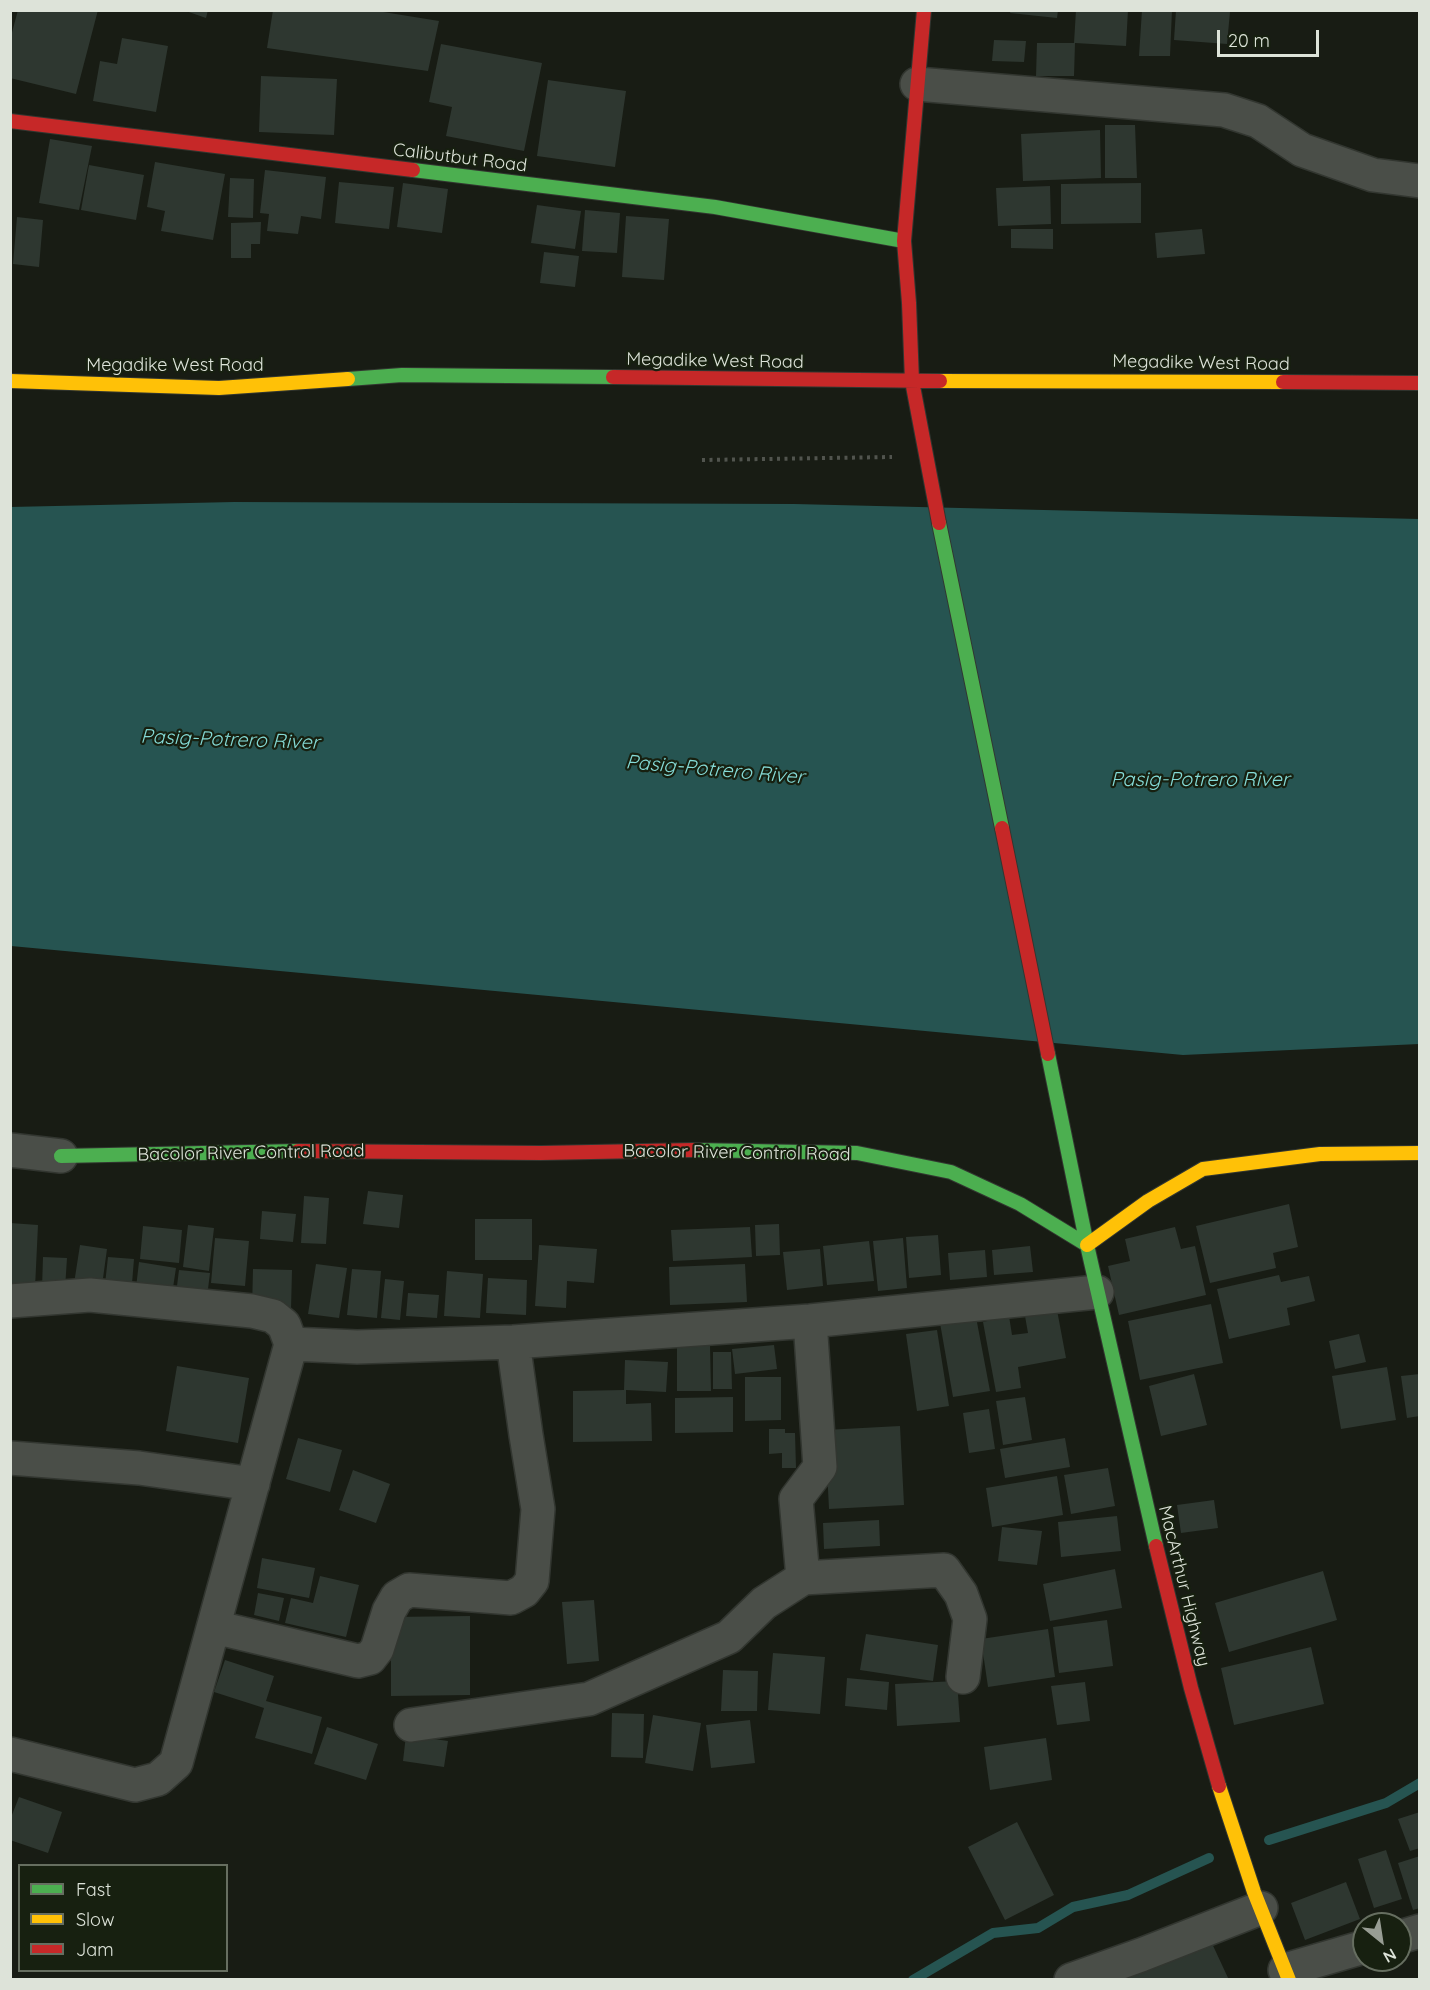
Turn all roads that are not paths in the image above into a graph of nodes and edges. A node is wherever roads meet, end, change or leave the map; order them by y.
1 (924, 10) edge
2 (917, 84) junction
3 (10, 121) edge
4 (1419, 181) edge
5 (904, 240) junction
6 (10, 381) edge
7 (912, 381) junction
8 (1419, 383) edge
9 (10, 1150) edge
10 (1419, 1152) edge
11 (61, 1156) joint
12 (1087, 1245) junction
13 (1097, 1292) junction
14 (10, 1301) edge
15 (810, 1321) junction
16 (513, 1342) junction
17 (291, 1344) junction
18 (10, 1458) edge
19 (253, 1484) junction
20 (803, 1578) junction
21 (214, 1627) junction
22 (963, 1677) dead end
23 (411, 1725) dead end
24 (10, 1754) edge
25 (1261, 1908) junction
26 (1352, 1951) edge
27 (1287, 1975) edge
28 (1071, 1980) edge

1 - 2 street, MacArthur Highway
2 - 4 street
2 - 5 street, MacArthur Highway
3 - 5 street, Calibutbut Road
5 - 7 street, MacArthur Highway
6 - 7 street, Megadike West Road
7 - 8 street, Megadike West Road
7 - 12 street, MacArthur Highway
9 - 11 street, Bacolor River Control Road
10 - 12 street
11 - 12 street, Bacolor River Control Road
12 - 13 street, MacArthur Highway
13 - 15 street
13 - 25 street, MacArthur Highway
14 - 17 street
15 - 16 street
15 - 20 street
16 - 17 street
16 - 21 street
17 - 19 street
18 - 19 street
19 - 21 street
20 - 22 street
20 - 23 street
21 - 24 street
25 - 27 street, MacArthur Highway
25 - 28 street
26 - 27 street

